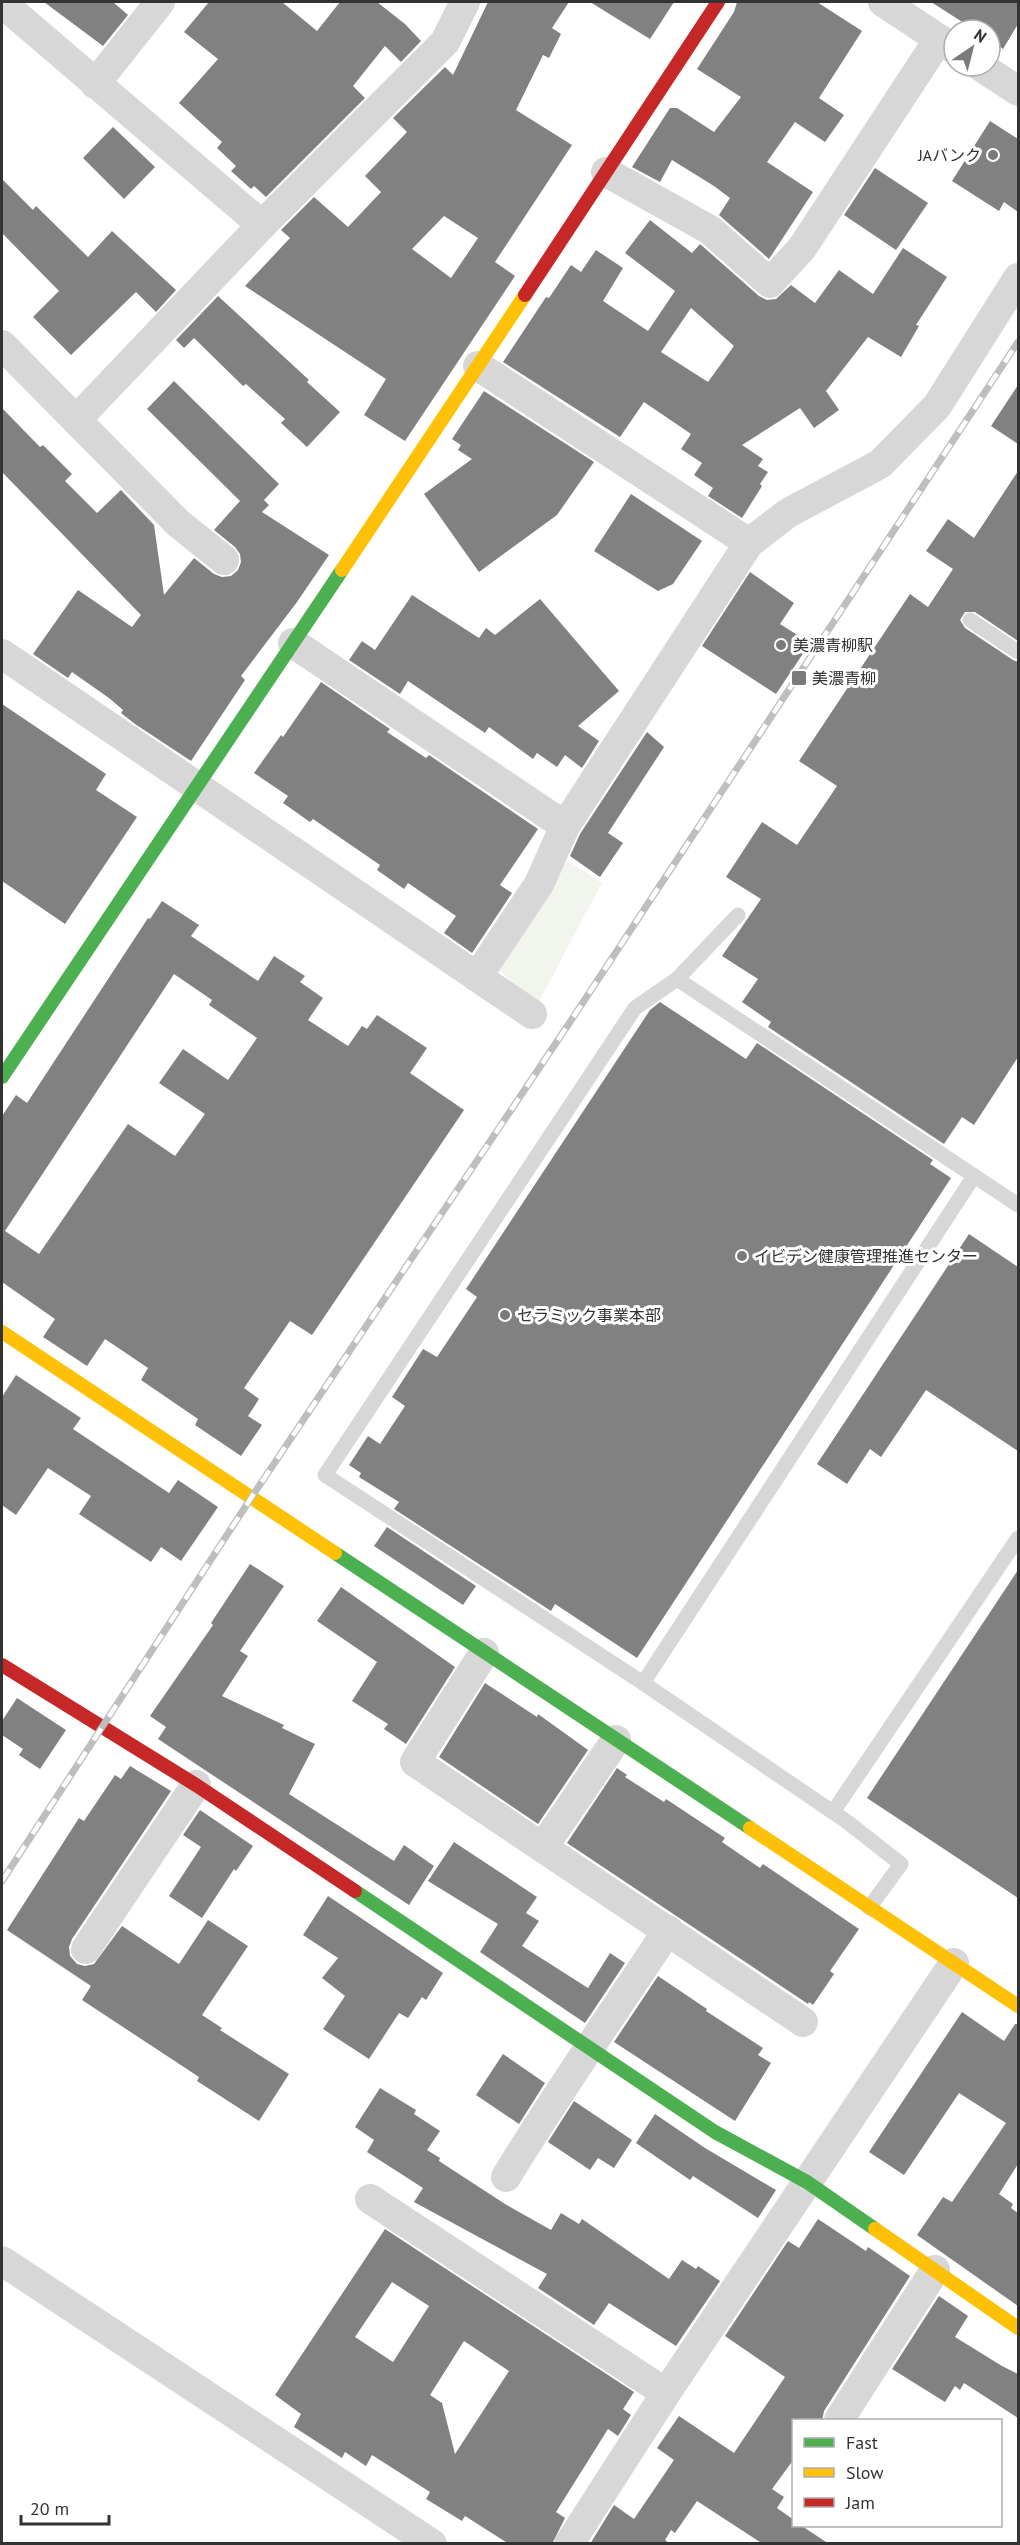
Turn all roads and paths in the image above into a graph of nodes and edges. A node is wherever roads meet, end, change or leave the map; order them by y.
1 (160, 2) edge
2 (465, 2) edge
3 (718, 2) edge
4 (883, 2) edge
5 (2, 3) edge
6 (942, 41) edge
7 (942, 51) edge
8 (998, 78) edge
9 (96, 84) junction
10 (1018, 91) edge
11 (606, 172) junction
12 (262, 225) junction
13 (1018, 278) edge
14 (2, 345) edge
15 (478, 366) junction
16 (76, 420) junction
17 (749, 543) junction
18 (224, 560) dead end
19 (970, 620) dead end
20 (293, 643) junction
21 (1018, 652) edge
22 (2, 654) edge
23 (195, 787) junction
24 (565, 826) junction
25 (738, 915) dead end
26 (477, 977) junction
27 (677, 979) junction
28 (531, 1014) dead end
29 (2, 1077) edge
30 (974, 1176) junction
31 (1018, 1205) edge
32 (2, 1332) edge
33 (1018, 1538) edge
34 (484, 1653) junction
35 (2, 1665) edge
36 (643, 1683) junction
37 (616, 1740) junction
38 (196, 1785) junction
39 (833, 1812) junction
40 (543, 1847) junction
41 (869, 1908) junction
42 (668, 1930) junction
43 (86, 1949) dead end
44 (954, 1963) junction
45 (1018, 2006) edge
46 (803, 2022) dead end
47 (591, 2048) junction
48 (506, 2177) dead end
49 (807, 2182) junction
50 (370, 2199) dead end
51 (2, 2261) edge
52 (935, 2270) junction
53 (1018, 2328) edge
54 (666, 2393) junction
55 (840, 2419) edge
56 (432, 2544) edge
57 (569, 2544) edge

1 - 9 street
2 - 12 street
3 - 11 street
4 - 6 street
5 - 9 street
7 - 11 street
8 - 10 street
9 - 12 street
11 - 15 street
12 - 16 street
13 - 17 street
14 - 16 street
15 - 17 street
15 - 20 street
16 - 18 street
17 - 24 street
19 - 21 lane
20 - 23 street
20 - 24 street
22 - 23 street
23 - 26 street
23 - 29 street
24 - 26 street
25 - 27 lane
26 - 28 street
27 - 30 lane
27 - 36 lane
30 - 31 lane
30 - 36 lane
32 - 34 street
33 - 39 lane
34 - 37 street
34 - 40 street
35 - 38 street
36 - 39 lane
37 - 40 street
37 - 41 street
38 - 43 street
38 - 47 street
39 - 41 lane
40 - 42 street
41 - 44 street
42 - 46 street
42 - 47 street
44 - 45 street
44 - 49 street
47 - 48 street
47 - 49 street
49 - 52 street
49 - 54 street
50 - 54 street
51 - 56 street
52 - 53 street
52 - 55 street
54 - 57 street

